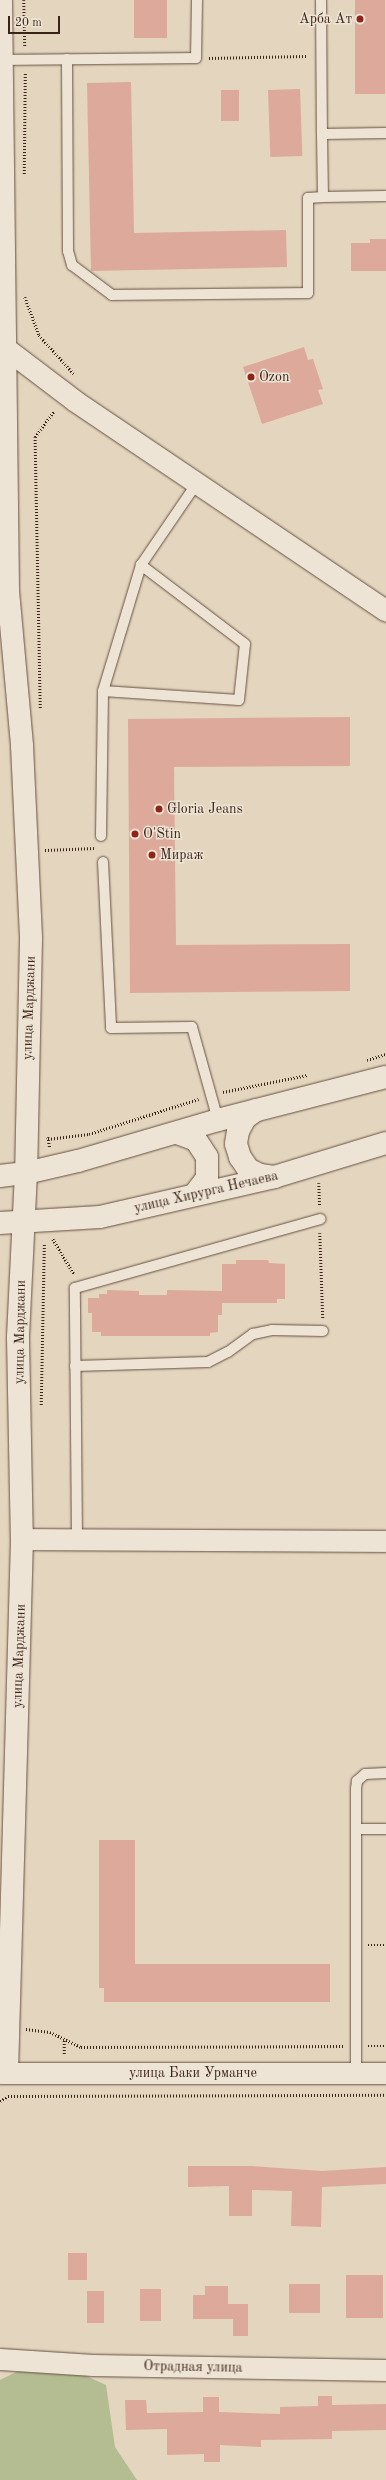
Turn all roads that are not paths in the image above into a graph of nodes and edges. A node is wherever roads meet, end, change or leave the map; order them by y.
1 (1, 0) edge
2 (197, 0) edge
3 (321, 0) edge
4 (67, 59) junction
5 (2, 60) junction
6 (386, 133) edge
7 (322, 134) junction
8 (386, 196) edge
9 (323, 197) junction
10 (3, 347) edge
11 (4, 464) edge
12 (197, 483) junction
13 (141, 565) junction
14 (8, 591) junction
15 (386, 611) edge
16 (0, 656) edge
17 (103, 691) junction
18 (101, 836) dead end
19 (103, 862) dead end
20 (386, 1077) edge
21 (256, 1110) junction
22 (218, 1120) junction
23 (178, 1133) junction
24 (386, 1143) edge
25 (26, 1173) junction
26 (0, 1176) edge
27 (274, 1177) junction
28 (195, 1194) junction
29 (320, 1219) road end
30 (0, 1223) edge
31 (23, 1223) junction
32 (323, 1331) road end
33 (76, 1366) junction
34 (22, 1540) junction
35 (77, 1540) junction
36 (386, 1541) edge
37 (386, 1773) edge
38 (356, 1829) junction
39 (386, 1829) edge
40 (4, 2073) edge
41 (356, 2073) junction
42 (386, 2073) edge
43 (0, 2359) edge
44 (386, 2370) edge

1 - 5 street, улица Марджани
2 - 4 lane
3 - 7 lane
4 - 5 lane
4 - 9 lane
5 - 10 street, улица Марджани
6 - 7 lane
7 - 9 lane
8 - 9 lane
10 - 11 street, улица Марджани
10 - 12 street
11 - 14 street, улица Марджани
12 - 13 lane
12 - 15 street
13 - 17 lane
13 - 17 lane
14 - 16 street, улица Марджани
14 - 25 street, улица Марджани
17 - 18 lane
19 - 22 lane
20 - 21 street
21 - 22 street
21 - 27 street
22 - 23 street
23 - 25 street
23 - 28 street
24 - 27 street, улица Хирурга Нечаева
25 - 26 street
25 - 31 street, улица Марджани
27 - 28 street, улица Хирурга Нечаева
28 - 31 street, улица Хирурга Нечаева
29 - 33 lane
30 - 31 street, улица Хирурга Нечаева
31 - 34 street, улица Марджани
32 - 33 lane
33 - 35 lane
34 - 35 street
34 - 40 street, улица Марджани
35 - 36 street
37 - 38 lane
38 - 39 lane
38 - 41 lane
40 - 41 street, улица Баки Урманче
41 - 42 street, улица Баки Урманче
43 - 44 street, Отрадная улица

